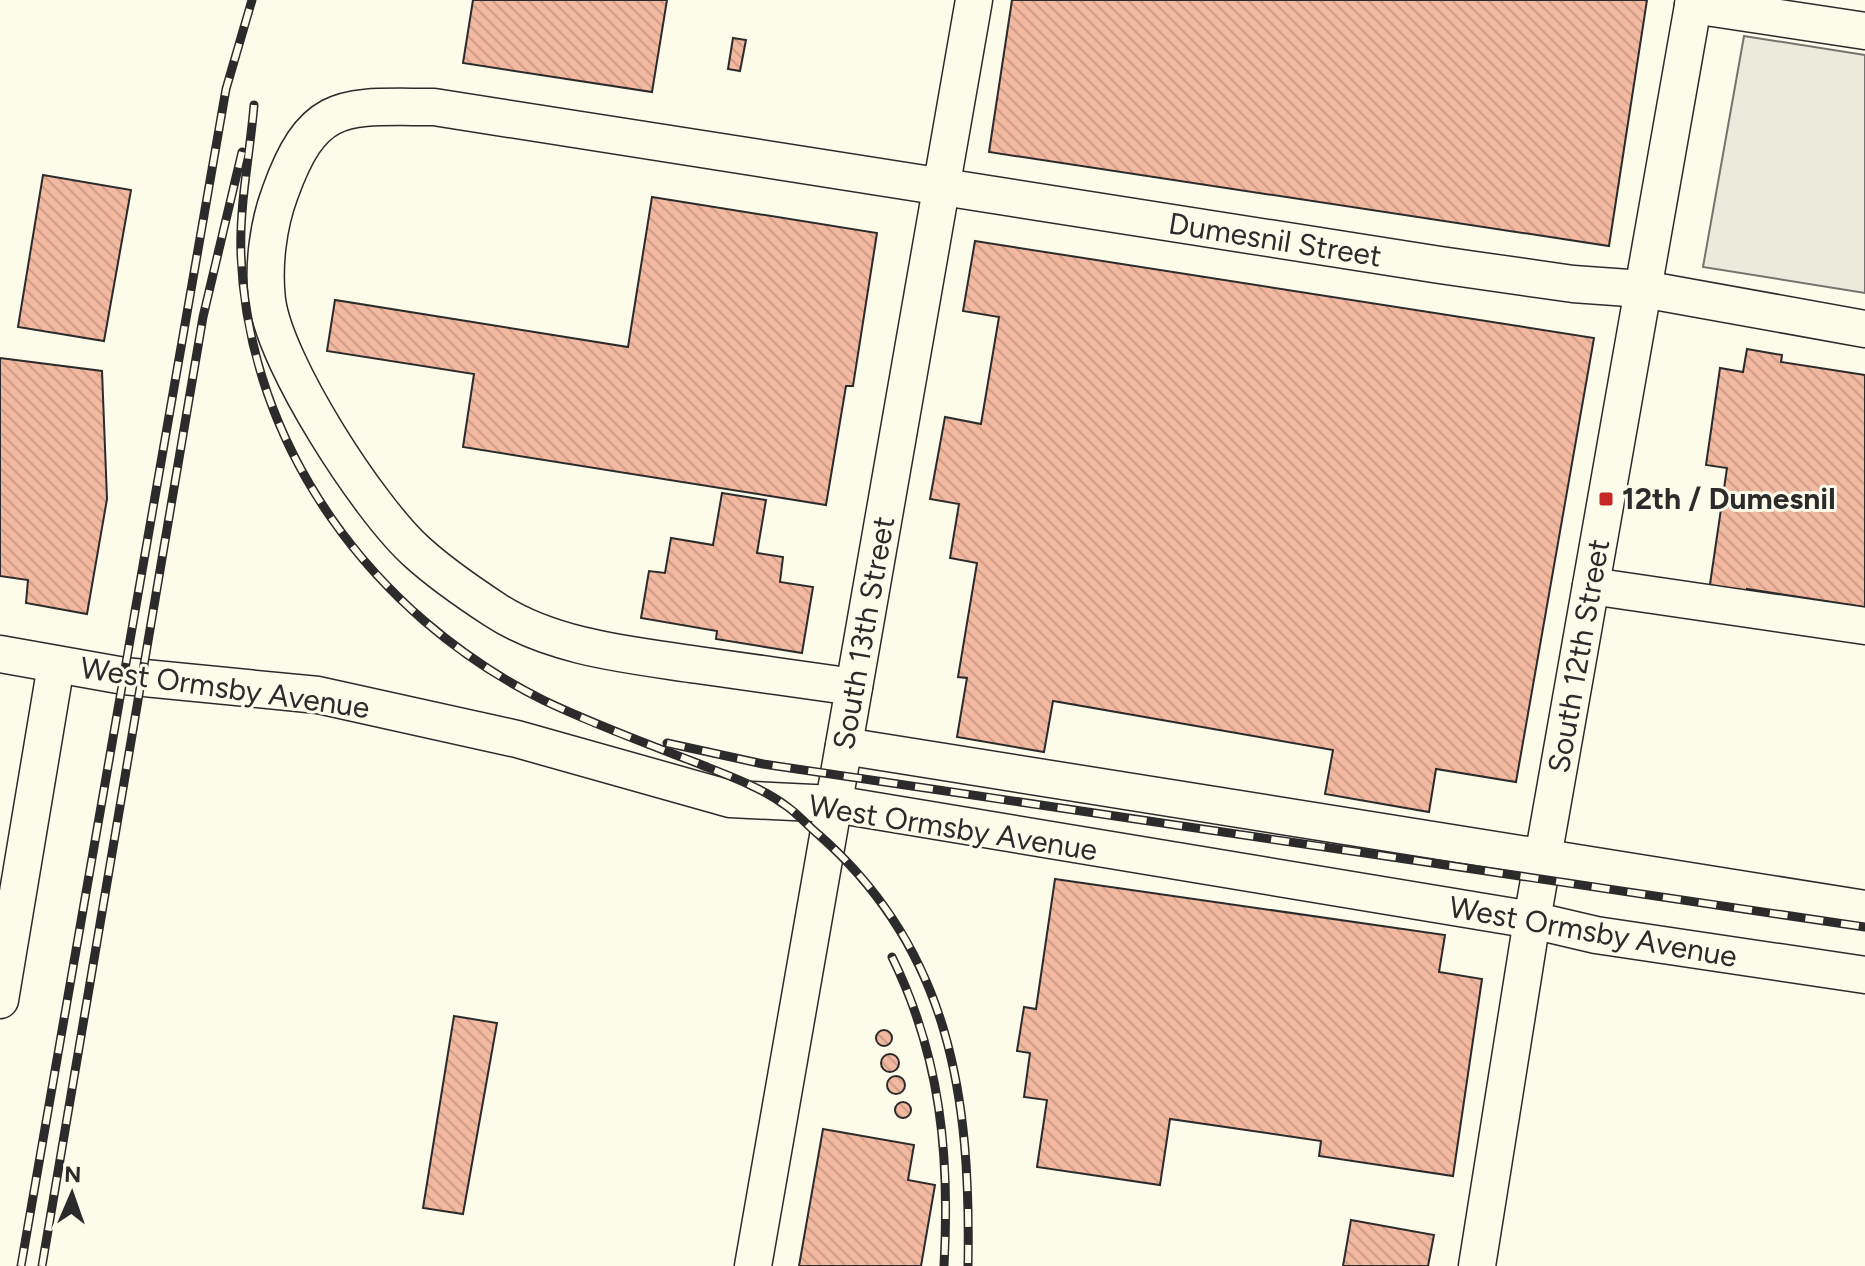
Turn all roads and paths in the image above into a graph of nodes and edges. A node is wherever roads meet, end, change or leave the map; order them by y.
1 (974, 0) edge
2 (1694, 2) edge
3 (1865, 31) edge
4 (941, 190) junction
5 (1643, 289) junction
6 (1865, 329) edge
7 (1591, 586) junction
8 (1865, 626) edge
9 (0, 654) edge
10 (56, 665) junction
11 (854, 687) junction
12 (844, 746) junction
13 (834, 804) junction
14 (1543, 859) junction
15 (1865, 909) edge
16 (1532, 920) junction
17 (1865, 975) edge
18 (0, 1000) edge
19 (753, 1266) edge
20 (1477, 1266) edge

1 - 4 street, South 13th Street
2 - 3 street
2 - 5 street, South 12th Street
4 - 5 street, Dumesnil Street
4 - 11 street, South 13th Street
4 - 11 street, Dumesnil Street
5 - 6 street, Dumesnil Street
5 - 7 street, South 12th Street
7 - 8 street
7 - 14 street, South 12th Street
9 - 10 street, West Ormsby Avenue
10 - 13 street, West Ormsby Avenue
10 - 18 street
11 - 12 street, South 13th Street
12 - 13 street, South 13th Street
12 - 14 street, West Ormsby Avenue
13 - 16 street, West Ormsby Avenue
13 - 19 street, South 13th Street
14 - 15 street, West Ormsby Avenue
14 - 16 street, South 12th Street
16 - 17 street, West Ormsby Avenue
16 - 20 street, South 12th Street

